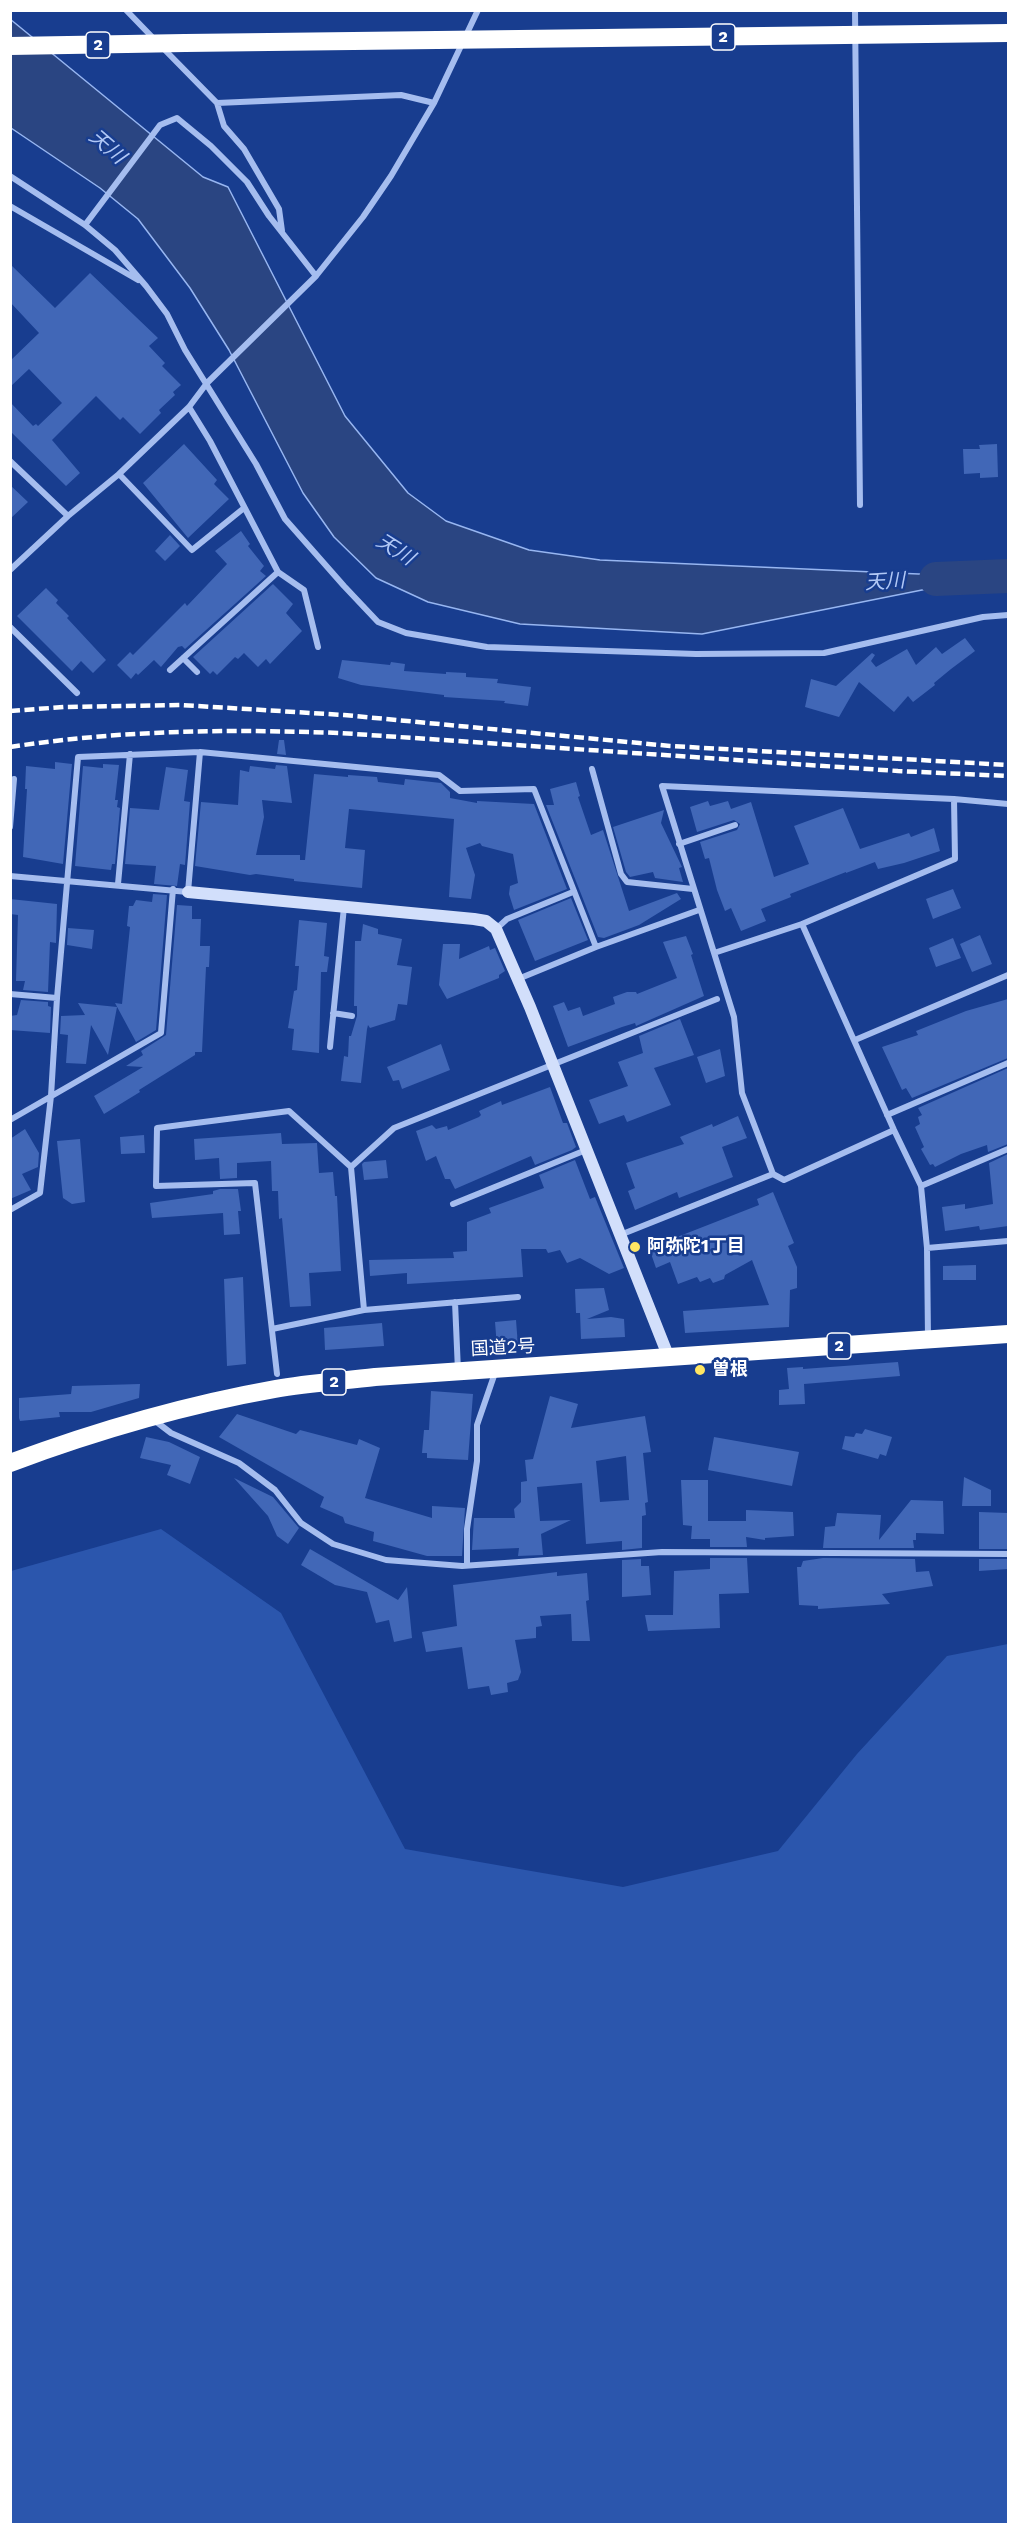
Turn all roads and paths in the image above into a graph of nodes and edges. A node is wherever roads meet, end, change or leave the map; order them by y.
1 (126, 10) edge
2 (478, 10) edge
3 (855, 10) edge
4 (1008, 33) edge
5 (10, 46) edge
6 (217, 103) junction
7 (434, 103) junction
8 (10, 176) edge
9 (10, 206) edge
10 (84, 225) junction
11 (282, 232) junction
12 (316, 276) junction
13 (146, 286) junction
14 (207, 383) junction
15 (189, 407) junction
16 (10, 461) edge
17 (119, 474) junction
18 (860, 505) dead end
19 (244, 508) junction
20 (68, 516) junction
21 (10, 570) edge
22 (278, 572) junction
23 (1008, 615) edge
24 (10, 627) edge
25 (318, 647) dead end
26 (183, 658) junction
27 (170, 670) dead end
28 (197, 672) dead end
29 (77, 693) dead end
30 (200, 752) junction
31 (130, 754) junction
32 (592, 769) dead end
33 (14, 779) dead end
34 (954, 800) junction
35 (1008, 804) edge
36 (735, 825) dead end
37 (10, 827) edge
38 (679, 844) junction
39 (10, 876) edge
40 (68, 882) junction
41 (118, 884) junction
42 (173, 889) junction
43 (693, 889) junction
44 (188, 892) junction
45 (573, 892) junction
46 (344, 906) junction
47 (699, 909) junction
48 (802, 924) junction
49 (496, 929) junction
50 (596, 947) junction
51 (714, 953) junction
52 (1008, 975) edge
53 (518, 979) junction
54 (10, 994) edge
55 (57, 998) junction
56 (717, 999) dead end
57 (333, 1014) junction
58 (352, 1016) dead end
59 (855, 1040) junction
60 (330, 1047) dead end
61 (1008, 1063) edge
62 (553, 1064) junction
63 (51, 1096) junction
64 (887, 1115) junction
65 (10, 1120) edge
66 (894, 1130) junction
67 (1008, 1149) edge
68 (587, 1150) junction
69 (351, 1167) junction
70 (773, 1174) junction
71 (921, 1186) junction
72 (453, 1204) dead end
73 (10, 1210) edge
74 (620, 1235) junction
75 (1008, 1241) edge
76 (927, 1248) junction
77 (455, 1302) junction
78 (364, 1310) junction
79 (272, 1329) junction
80 (1008, 1334) edge
81 (928, 1340) junction
82 (669, 1358) junction
83 (496, 1370) junction
84 (458, 1372) junction
85 (277, 1374) dead end
86 (151, 1418) junction
87 (10, 1463) edge
88 (1008, 1554) edge
89 (467, 1565) junction

1 - 6 street
2 - 7 street
3 - 18 street
4 - 5 highway, 2, bridge
6 - 7 street
6 - 11 street
7 - 12 street
8 - 10 street
9 - 13 street
10 - 11 street
10 - 13 street
11 - 12 street
12 - 14 street
13 - 14 street
14 - 15 street
14 - 23 street
15 - 17 street
15 - 19 street
16 - 20 street
17 - 19 street
17 - 20 street
19 - 22 street
20 - 21 street
22 - 25 street
22 - 26 street
24 - 29 street
26 - 27 street
26 - 28 street
30 - 31 street
30 - 44 street
30 - 45 street
31 - 40 street
31 - 41 street
32 - 43 street
33 - 37 street
34 - 35 street
34 - 38 street
34 - 48 street
36 - 38 street
38 - 43 street
39 - 40 street
40 - 41 street
40 - 55 street
41 - 42 street
42 - 44 street
42 - 63 street
43 - 47 street
44 - 46 street
45 - 49 street
45 - 50 street
46 - 49 street
46 - 57 street
47 - 50 street
47 - 51 street
48 - 51 street
48 - 59 street
49 - 53 street
50 - 53 street
51 - 70 street
52 - 59 street
53 - 62 street
54 - 55 street
55 - 63 street
56 - 62 street
57 - 58 street
57 - 60 street
59 - 64 street
61 - 64 street
62 - 68 street
62 - 69 street
63 - 65 street
63 - 73 street
64 - 66 street
66 - 70 street
66 - 71 street
67 - 71 street
68 - 72 street
68 - 74 street
69 - 78 street
69 - 79 street
70 - 74 street
71 - 76 street
74 - 82 street
75 - 76 street
76 - 81 street
77 - 78 street
77 - 78 street
77 - 84 street
78 - 79 street
79 - 85 street
80 - 81 highway, 国道2号 / 2
81 - 82 highway, 国道2号 / 2
82 - 83 highway, 国道2号 / 2
83 - 84 highway, 国道2号 / 2
83 - 89 street
84 - 86 highway, 国道2号 / 2
86 - 87 highway, 国道2号 / 2
86 - 89 street
88 - 89 street

